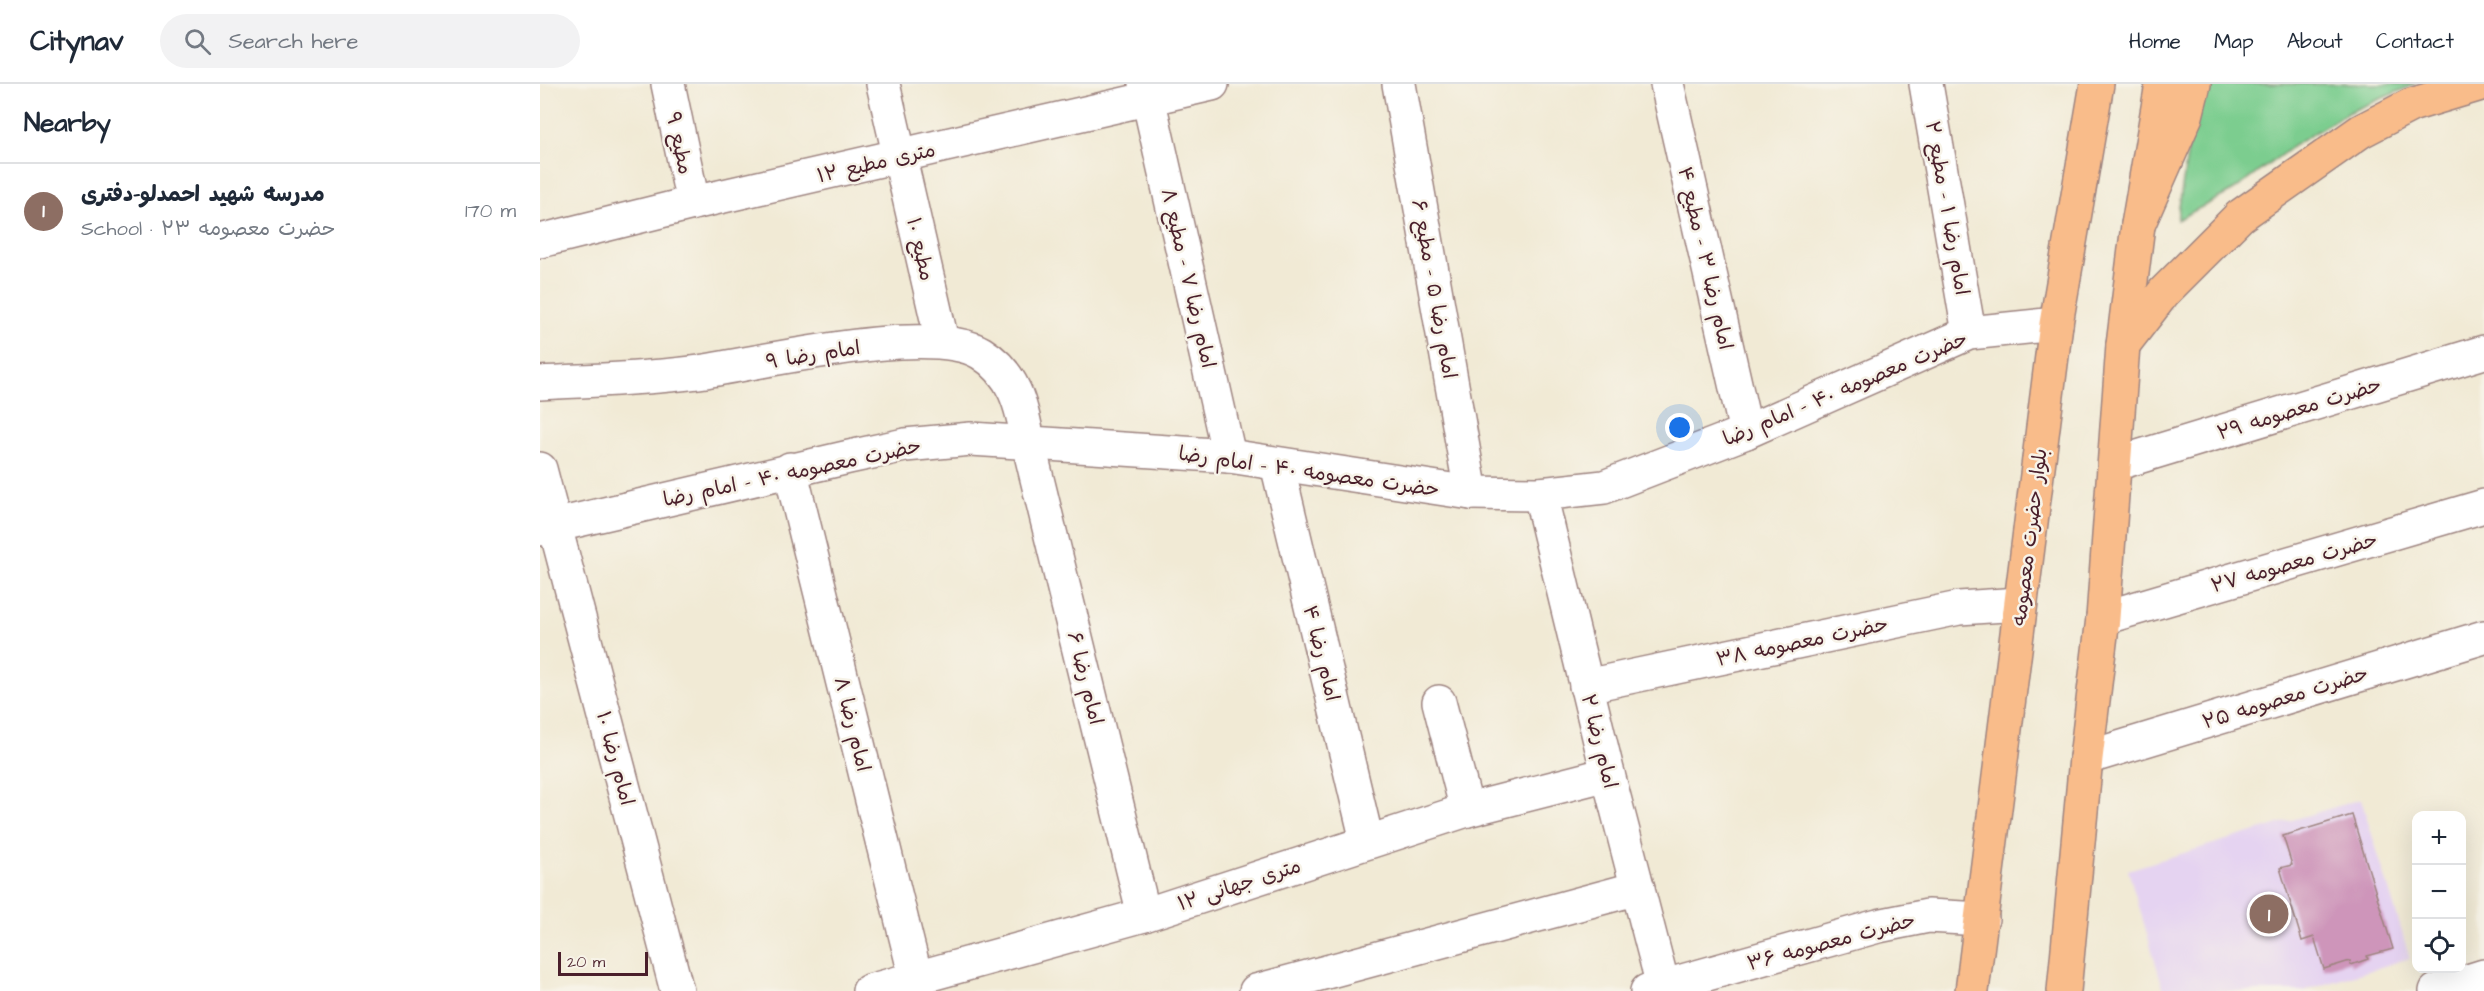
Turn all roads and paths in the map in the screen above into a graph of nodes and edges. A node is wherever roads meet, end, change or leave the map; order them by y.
1 (668, 84) edge
2 (883, 84) edge
3 (1212, 84) edge
4 (1399, 84) edge
5 (1667, 84) edge
6 (1926, 84) edge
7 (2097, 84) edge
8 (2162, 84) edge
9 (2193, 84) edge
10 (2481, 84) edge
11 (1147, 92) edge
12 (900, 156) junction
13 (693, 203) junction
14 (2138, 225) junction
15 (540, 241) edge
16 (2056, 324) junction
17 (1969, 333) junction
18 (942, 341) junction
19 (2123, 345) junction
20 (2484, 352) edge
21 (540, 383) edge
22 (1746, 432) junction
23 (1028, 442) junction
24 (1229, 456) junction
25 (2115, 464) junction
26 (1277, 465) junction
27 (540, 469) edge
28 (790, 469) junction
29 (1471, 494) junction
30 (1540, 494) junction
31 (2484, 506) edge
32 (547, 527) edge
33 (2020, 604) junction
34 (2103, 618) junction
35 (2484, 637) edge
36 (1586, 686) junction
37 (1439, 702) dead end
38 (2086, 758) junction
39 (1608, 774) junction
40 (1467, 810) junction
41 (1367, 842) junction
42 (1638, 888) junction
43 (1144, 915) junction
44 (1982, 919) junction
45 (2484, 976) edge
46 (916, 978) junction
47 (1655, 989) edge
48 (678, 991) edge
49 (869, 991) edge
50 (1257, 991) edge
51 (1972, 991) edge
52 (2064, 991) edge
53 (2436, 991) edge

1 - 13 street, مطیع ۹
2 - 12 street, مطیع ۱۰
3 - 11 street, ۱۲ متری مطیع
4 - 29 street, امام رضا ۵ - مطیع ۶
5 - 22 street, امام رضا ۳ - مطیع ۴
6 - 17 street, امام رضا ۱ - مطیع ۲
7 - 16 main road, بلوار حضرت معصومه
8 - 14 main road
9 - 14 main road
10 - 19 main road
11 - 12 street, ۱۲ متری مطیع
11 - 24 street, امام رضا ۷ - مطیع ۸
12 - 13 street, ۱۲ متری مطیع
12 - 18 street, مطیع ۱۰
13 - 15 street, ۱۲ متری مطیع
14 - 19 main road
16 - 17 street, حضرت معصومه ۴۰ - امام رضا
16 - 33 main road, بلوار حضرت معصومه
17 - 22 street, حضرت معصومه ۴۰ - امام رضا
18 - 21 street, امام رضا ۹
18 - 23 street, امام رضا ۹
19 - 25 main road
20 - 25 street, حضرت معصومه ۲۹
22 - 30 street, حضرت معصومه ۴۰ - امام رضا
23 - 24 street, حضرت معصومه ۴۰ - امام رضا
23 - 28 street, حضرت معصومه ۴۰ - امام رضا
23 - 43 street, امام رضا ۶
24 - 26 street, حضرت معصومه ۴۰ - امام رضا
25 - 34 main road
26 - 29 street, حضرت معصومه ۴۰ - امام رضا
26 - 41 street, امام رضا ۴
27 - 32 street, امام رضا ۱۰
28 - 32 street, حضرت معصومه ۴۰ - امام رضا
28 - 46 street, امام رضا ۸
29 - 30 street, حضرت معصومه ۴۰ - امام رضا
30 - 36 street, امام رضا ۲
31 - 34 street, حضرت معصومه ۲۷
32 - 48 street, امام رضا ۱۰
33 - 36 street, حضرت معصومه ۳۸
33 - 44 main road, بلوار حضرت معصومه
34 - 38 main road
35 - 38 street, حضرت معصومه ۲۵
36 - 39 street, امام رضا ۲
37 - 40 street
38 - 52 main road
39 - 40 street, ۱۲ متری جهانی
39 - 42 street, امام رضا ۲
40 - 41 street, ۱۲ متری جهانی
41 - 43 street, ۱۲ متری جهانی
42 - 47 street, امام رضا ۲
42 - 50 street
43 - 46 street, ۱۲ متری جهانی
44 - 47 street, حضرت معصومه ۳۶
44 - 51 main road, بلوار حضرت معصومه
45 - 53 street
46 - 49 street, ۱۲ متری جهانی

